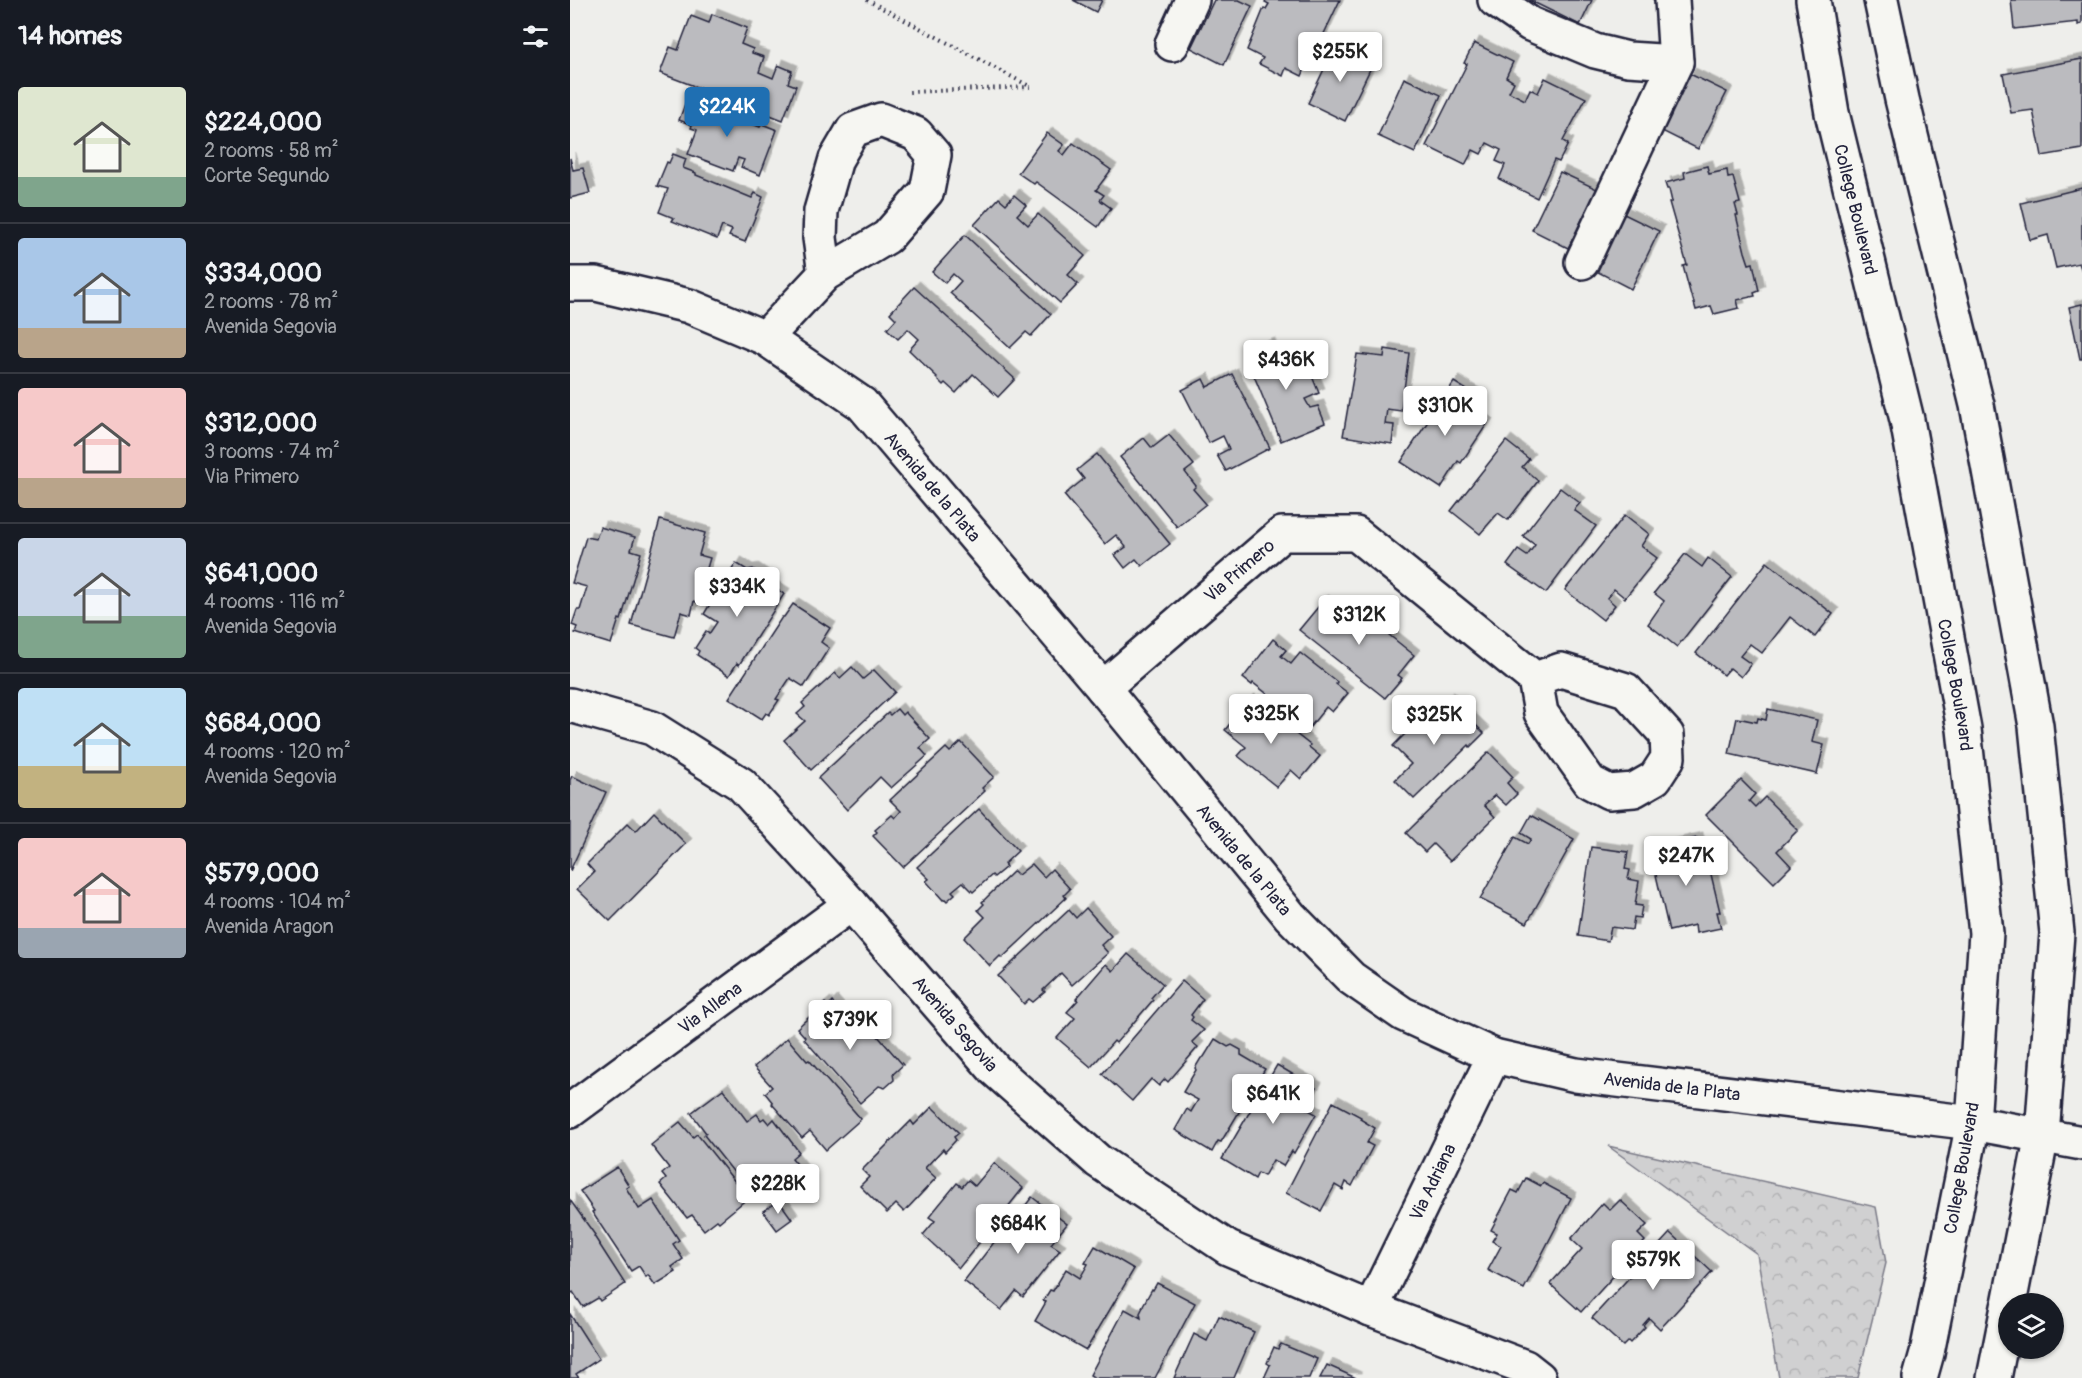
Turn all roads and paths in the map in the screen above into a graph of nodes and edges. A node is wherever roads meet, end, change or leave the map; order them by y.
1 (867, 0) edge
2 (1192, 0) edge
3 (1496, 0) edge
4 (1672, 0) edge
5 (1813, 0) edge
6 (1881, 0) edge
7 (1172, 44) dead end
8 (1676, 62) junction
9 (881, 120) junction
10 (1582, 262) dead end
11 (825, 274) junction
12 (570, 284) edge
13 (765, 338) junction
14 (1535, 679) dead end
15 (1103, 688) junction
16 (570, 705) edge
17 (851, 904) junction
18 (1494, 1056) junction
19 (570, 1111) edge
20 (1973, 1123) junction
21 (2042, 1135) junction
22 (2082, 1143) edge
23 (2011, 1293) edge
24 (1371, 1309) junction
25 (1998, 1359) edge
26 (1539, 1378) edge
27 (1920, 1378) edge
28 (1994, 1378) edge

1 - 9 path
2 - 7 street
3 - 8 street
4 - 8 street
5 - 20 street, College Boulevard
6 - 21 street
8 - 10 street
9 - 11 street
9 - 11 street
11 - 13 street
12 - 13 street, Avenida de la Plata
13 - 15 street, Avenida de la Plata
14 - 15 street, Via Primero
15 - 18 street, Avenida de la Plata
16 - 17 street, Avenida Segovia
17 - 19 street, Via Allena
17 - 24 street, Avenida Segovia
18 - 20 street, Avenida de la Plata
18 - 24 street, Via Adriana
20 - 21 street, Avenida de la Plata
20 - 27 street, College Boulevard
21 - 22 street, Avenida de la Plata
21 - 23 street
24 - 26 street, Avenida Segovia
25 - 28 street

